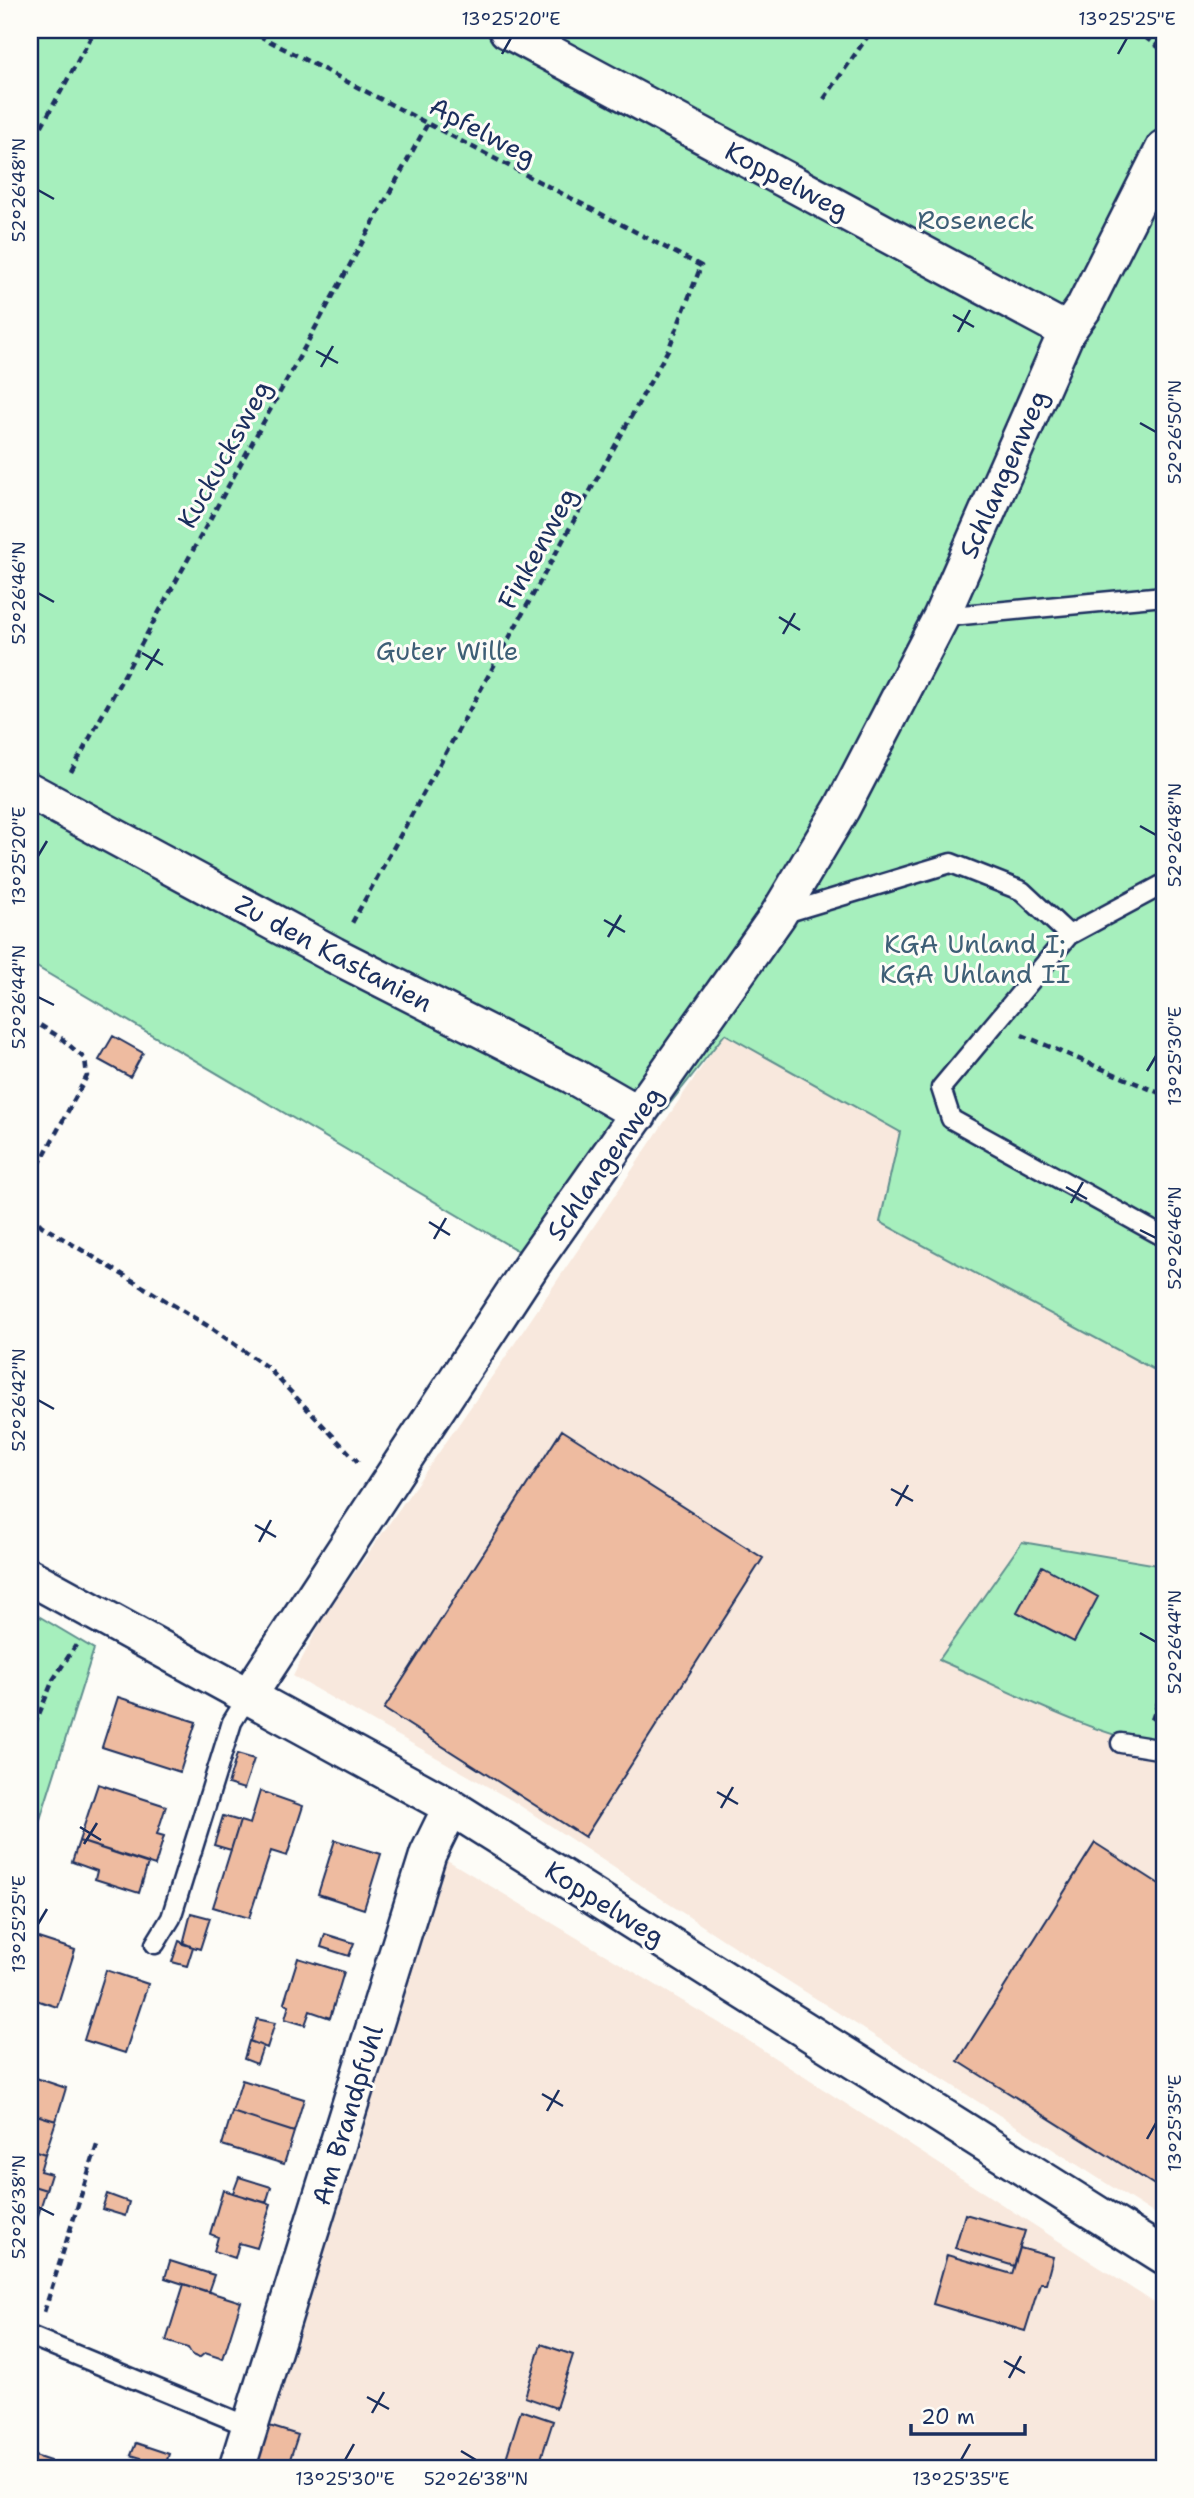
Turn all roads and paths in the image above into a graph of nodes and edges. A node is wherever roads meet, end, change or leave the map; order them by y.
1 (95, 30) edge
2 (248, 30) edge
3 (507, 30) edge
4 (872, 30) edge
5 (1135, 30) edge
6 (1164, 51) edge
7 (824, 99) dead end
8 (428, 123) junction
9 (30, 147) edge
10 (1164, 148) edge
11 (701, 266) joint
12 (1067, 331) junction
13 (1164, 596) edge
14 (941, 617) junction
15 (42, 797) edge
16 (1164, 884) edge
17 (778, 915) junction
18 (1069, 935) junction
19 (334, 955) junction
20 (30, 1019) edge
21 (995, 1023) junction
22 (1164, 1096) edge
23 (639, 1114) junction
24 (30, 1181) edge
25 (30, 1214) edge
26 (1164, 1237) edge
27 (366, 1471) dead end
28 (30, 1577) edge
29 (95, 1614) junction
30 (1164, 1685) edge
31 (247, 1698) junction
32 (30, 1736) edge
33 (1121, 1743) dead end
34 (1142, 1747) junction
35 (1164, 1750) edge
36 (451, 1807) junction
37 (155, 1944) dead end
38 (98, 2142) dead end
39 (1164, 2256) edge
40 (32, 2340) edge
41 (250, 2427) junction
42 (237, 2468) edge

1 - 9 path
2 - 8 path, Apfelweg
3 - 12 street, Koppelweg
4 - 7 path
5 - 6 path
8 - 11 path, Apfelweg
8 - 15 path, Kuckucksweg
10 - 12 street, Schlangenweg
11 - 19 path, Finkenweg
12 - 14 street, Schlangenweg
13 - 14 lane
14 - 17 street, Schlangenweg
15 - 19 street, Zu den Kastanien
16 - 18 lane
17 - 18 lane
17 - 23 street, Schlangenweg
18 - 21 lane
19 - 23 street, Zu den Kastanien
20 - 24 path
21 - 22 path
21 - 26 lane
23 - 31 street, Schlangenweg
25 - 27 path
28 - 29 street, Koppelweg
29 - 31 street, Koppelweg
29 - 32 path
30 - 34 path
31 - 36 street, Koppelweg
31 - 37 lane
33 - 34 lane
34 - 35 lane
36 - 39 street, Koppelweg
36 - 41 street, Am Brandpfuhl
38 - 40 path
40 - 41 lane
41 - 42 street, Am Brandpfuhl

